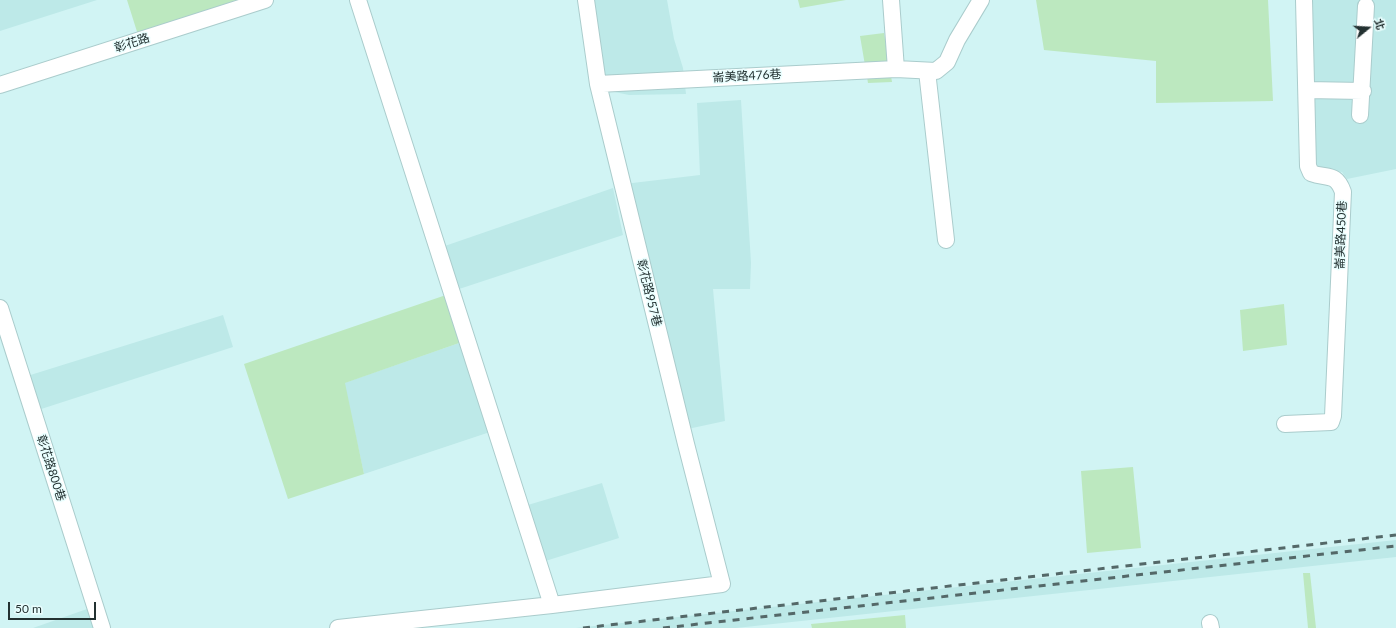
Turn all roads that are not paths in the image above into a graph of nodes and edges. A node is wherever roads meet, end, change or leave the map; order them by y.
1 (265, 0) edge
2 (358, 0) edge
3 (586, 0) edge
4 (891, 0) edge
5 (981, 0) edge
6 (1304, 0) edge
7 (1366, 6) dead end
8 (896, 69) junction
9 (927, 71) junction
10 (598, 84) junction
11 (0, 85) edge
12 (1307, 90) junction
13 (1363, 91) junction
14 (1360, 115) dead end
15 (946, 240) dead end
16 (0, 308) edge
17 (1285, 424) dead end
18 (552, 605) junction
19 (102, 628) edge
20 (338, 628) edge

1 - 11 street, 彰花路
2 - 18 street
3 - 10 street, 彰花路957巷
4 - 8 street
5 - 9 street, 崙美路476巷
6 - 12 street, 崙美路450巷
7 - 13 street
8 - 9 street, 崙美路476巷
8 - 10 street, 崙美路476巷
9 - 15 street
10 - 18 street, 彰花路957巷
12 - 13 street
12 - 17 street, 崙美路450巷
13 - 14 street
16 - 19 street, 彰花路800巷
18 - 20 street

